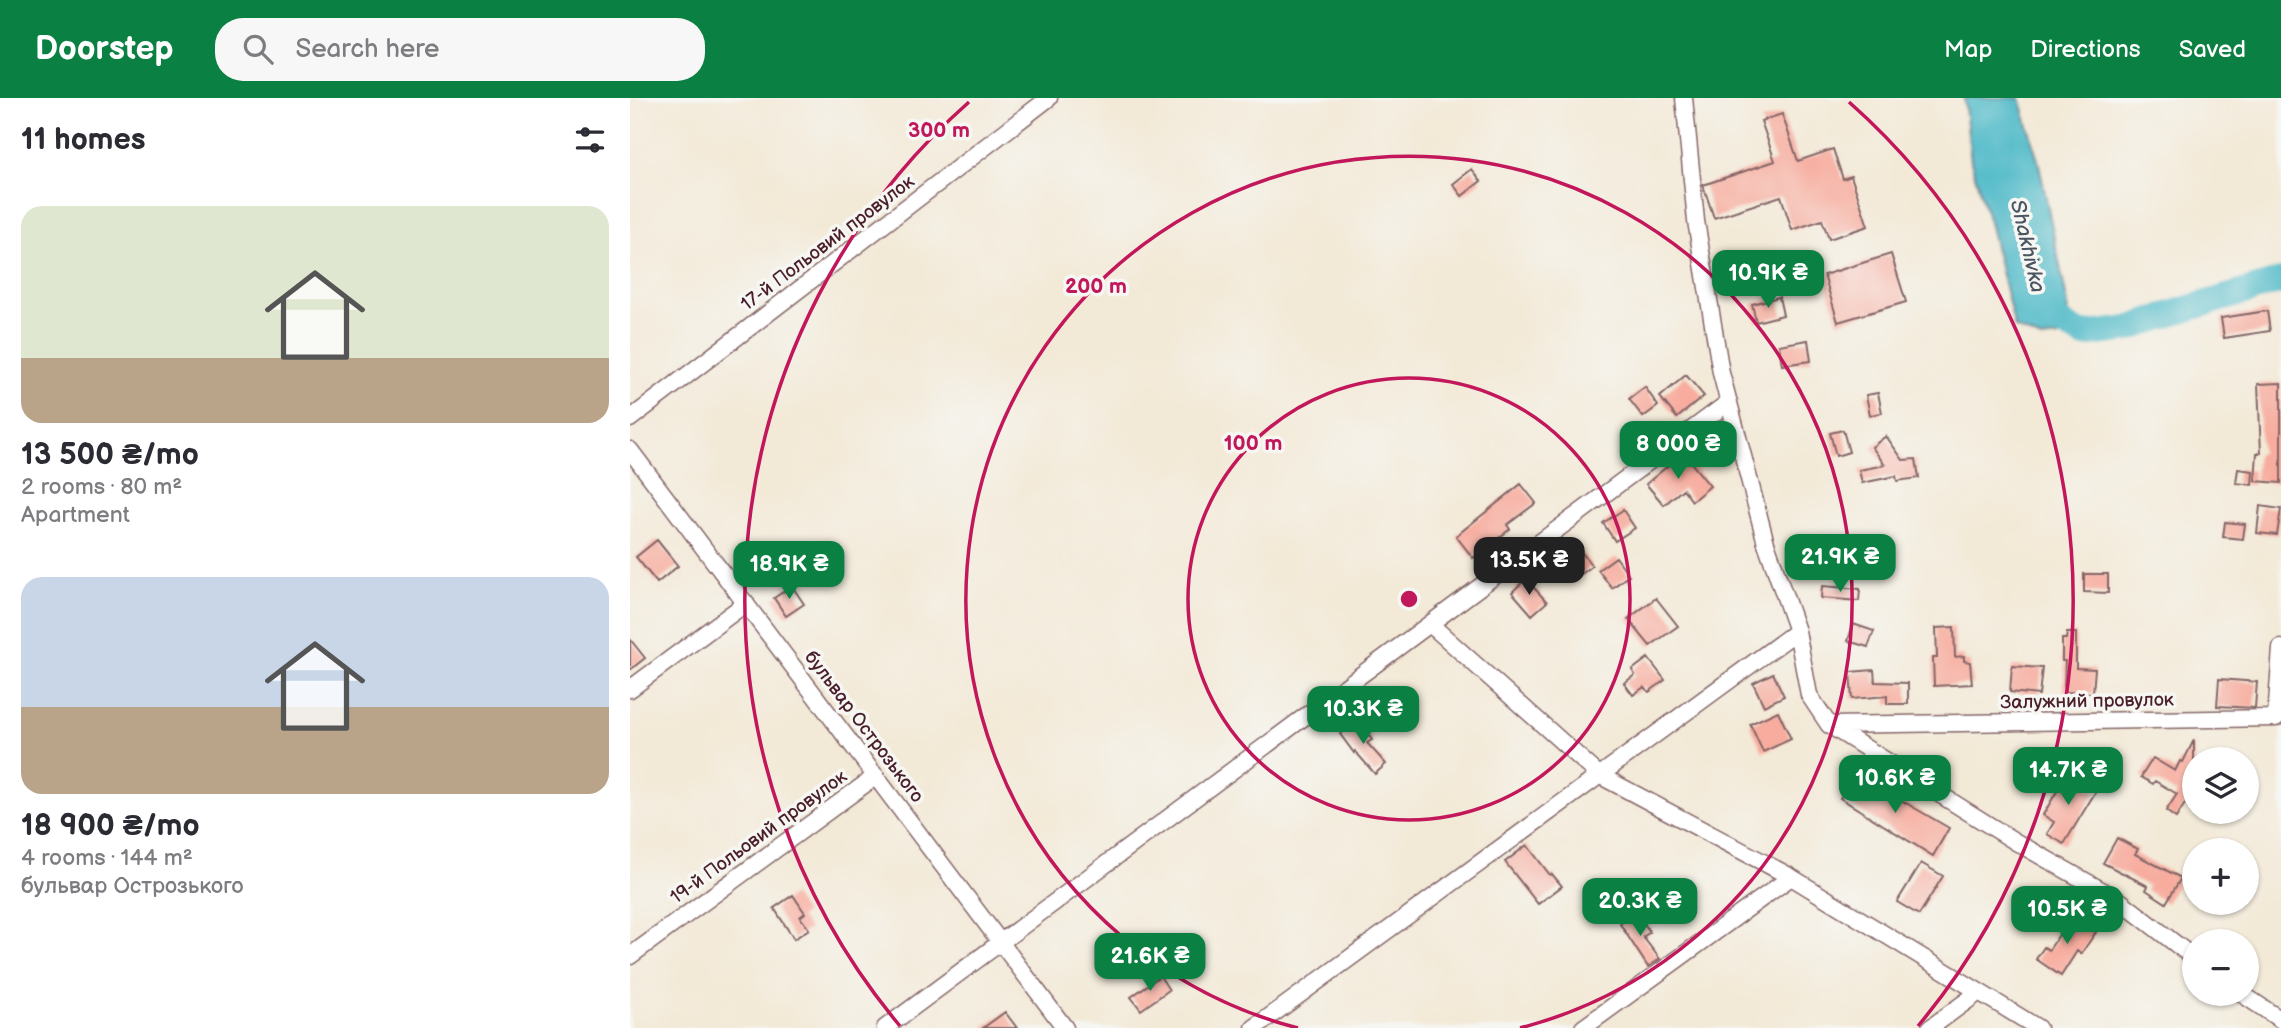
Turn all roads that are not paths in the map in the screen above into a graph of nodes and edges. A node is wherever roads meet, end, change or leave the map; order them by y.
1 (1049, 98) edge
2 (1684, 98) edge
3 (1729, 402) junction
4 (630, 419) edge
5 (630, 450) edge
6 (746, 603) junction
7 (1430, 624) junction
8 (1797, 631) junction
9 (2281, 648) edge
10 (630, 690) edge
11 (2278, 722) edge
12 (1829, 725) junction
13 (1599, 775) junction
14 (876, 776) junction
15 (1791, 877) junction
16 (1002, 942) junction
17 (2182, 949) edge
18 (630, 956) edge
19 (1979, 992) junction
20 (2259, 1005) edge
21 (2281, 1020) edge
22 (885, 1028) edge
23 (1065, 1028) edge
24 (1254, 1028) edge
25 (1583, 1028) edge
26 (1930, 1028) edge
27 (2038, 1028) edge

1 - 4 street, 17-й Польовий провулок
2 - 3 street
3 - 7 street
3 - 8 street
5 - 6 street, бульвар Острозького
6 - 10 street
6 - 14 street, бульвар Острозького
7 - 13 street
7 - 16 street
8 - 12 street
8 - 13 street
9 - 11 street, Залужний провулок
11 - 12 street, Залужний провулок
12 - 17 street
13 - 15 street
13 - 24 street
14 - 16 street, бульвар Острозького
14 - 18 street, 19-й Польовий провулок
15 - 19 street
15 - 25 street
16 - 22 street
16 - 23 street, бульвар Острозького
19 - 26 street
19 - 27 street
20 - 21 street

